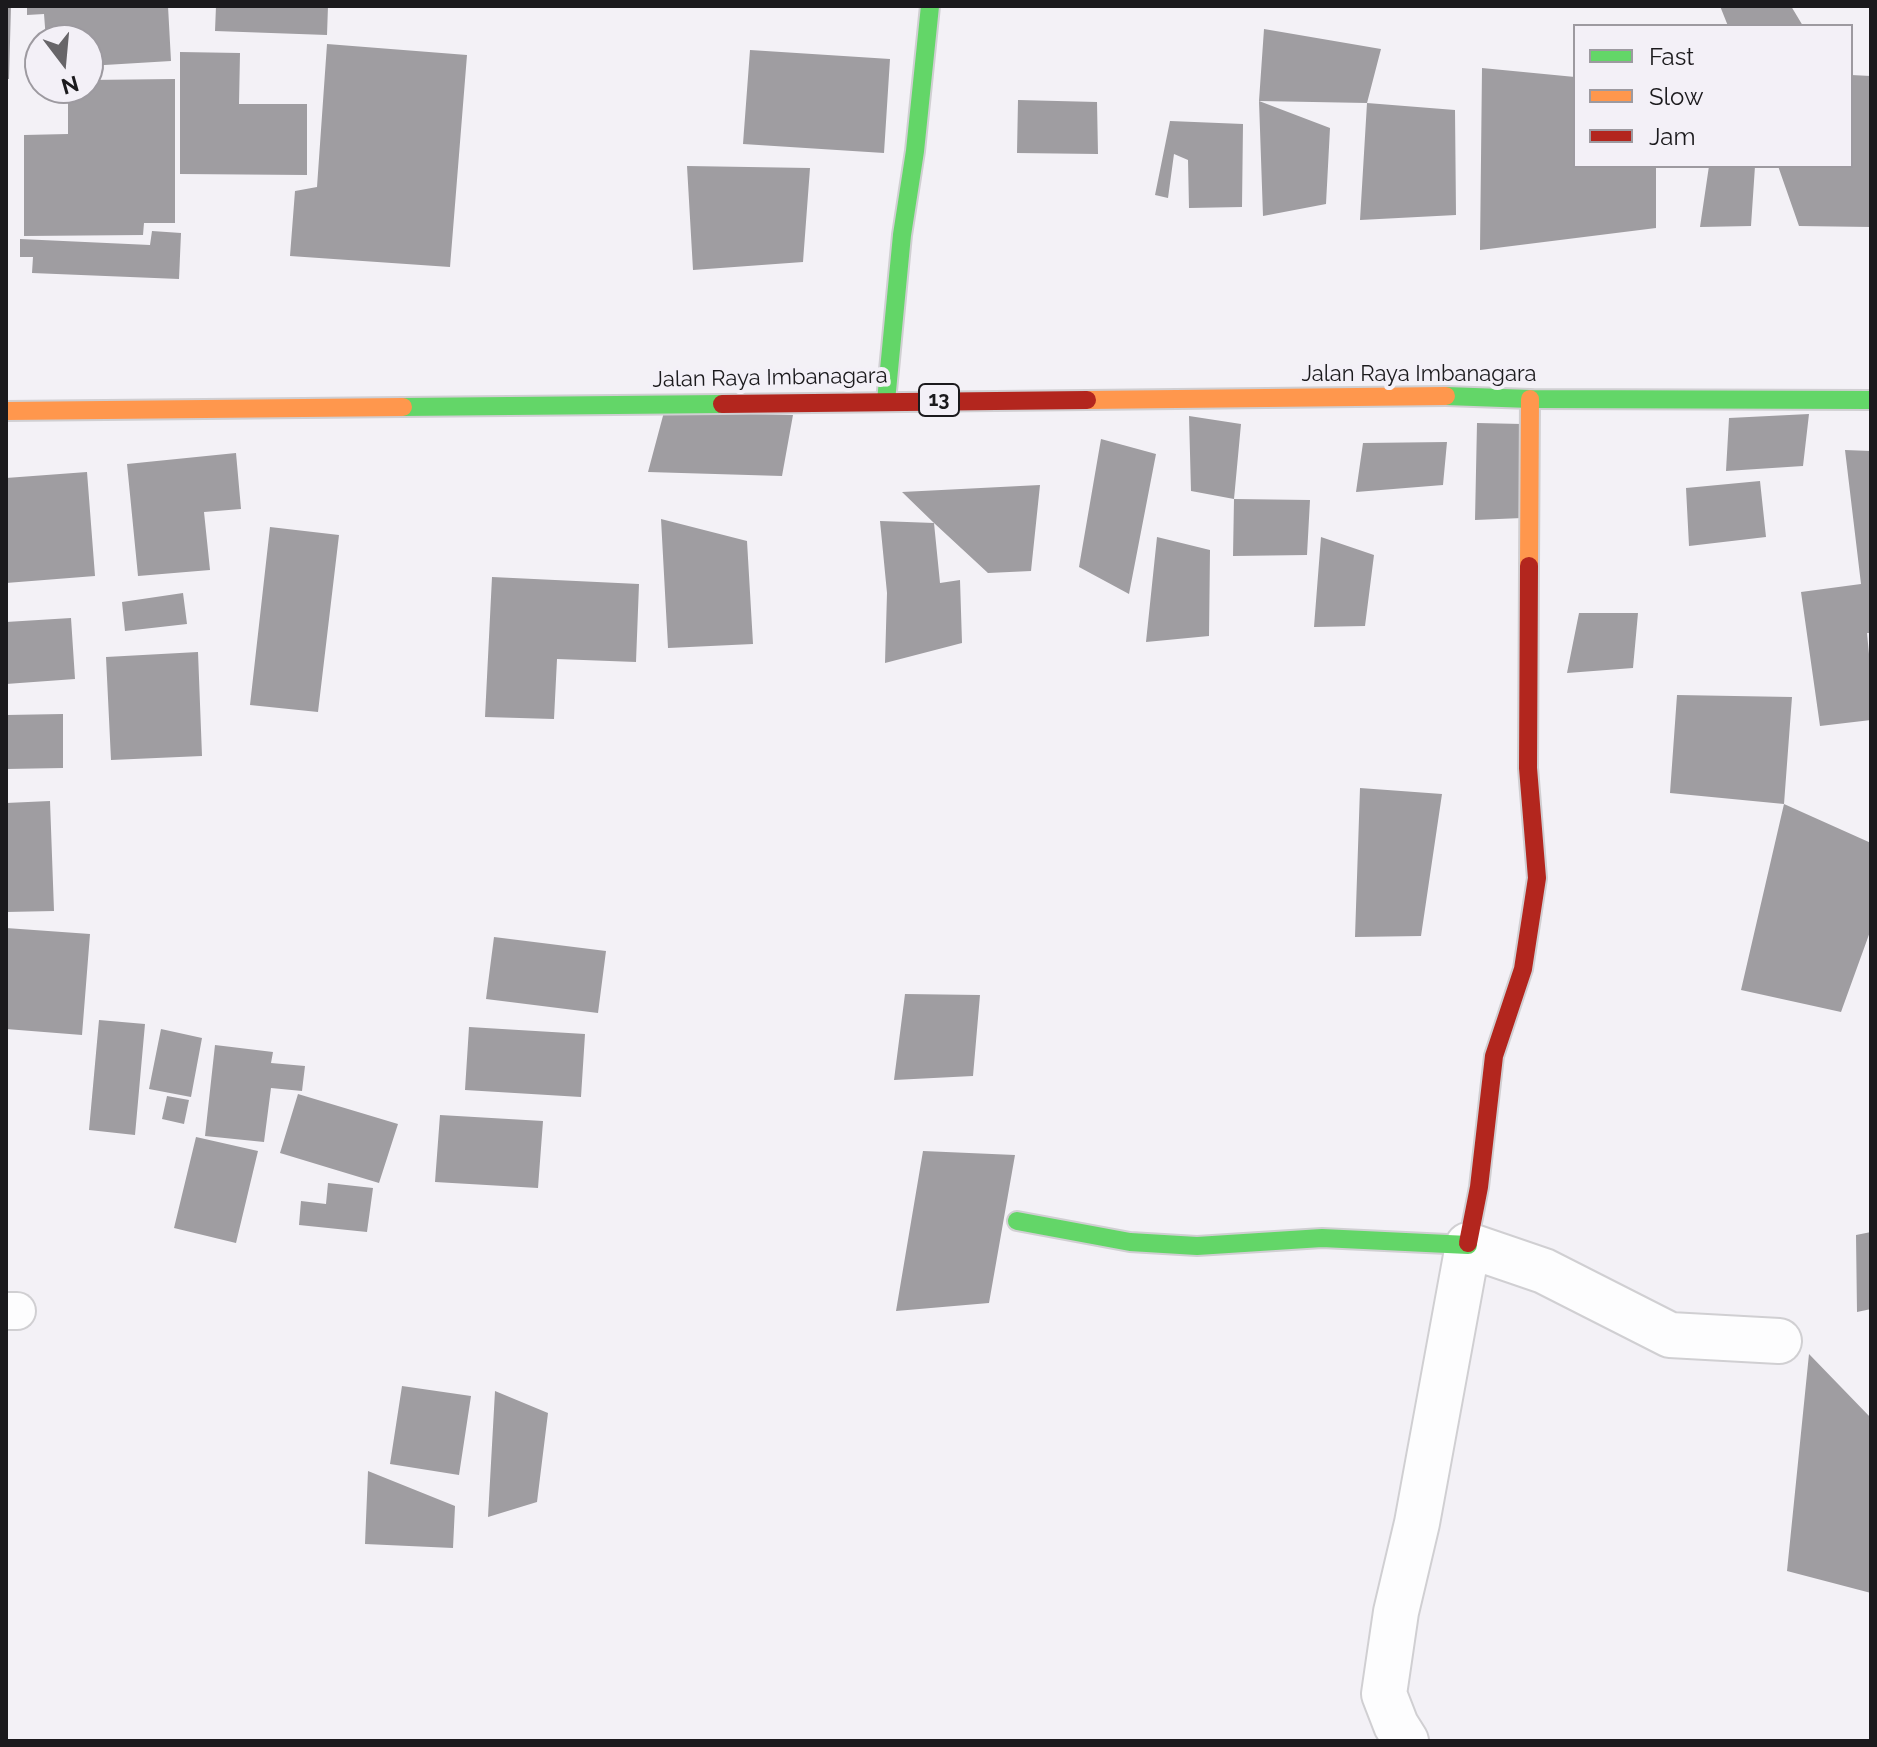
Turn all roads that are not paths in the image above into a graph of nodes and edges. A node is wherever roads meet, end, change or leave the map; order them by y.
1 (930, 6) edge
2 (1530, 399) junction
3 (1871, 400) edge
4 (886, 401) junction
5 (6, 411) edge
6 (1017, 1221) dead end
7 (1468, 1245) junction
8 (1779, 1341) dead end
9 (1406, 1741) edge

1 - 4 main road
2 - 3 main road, Jalan Raya Imbanagara / 13
2 - 4 main road, Jalan Raya Imbanagara / 13
2 - 7 main road
4 - 5 main road, Jalan Raya Imbanagara / 13
6 - 7 main road
7 - 8 street
7 - 9 street

